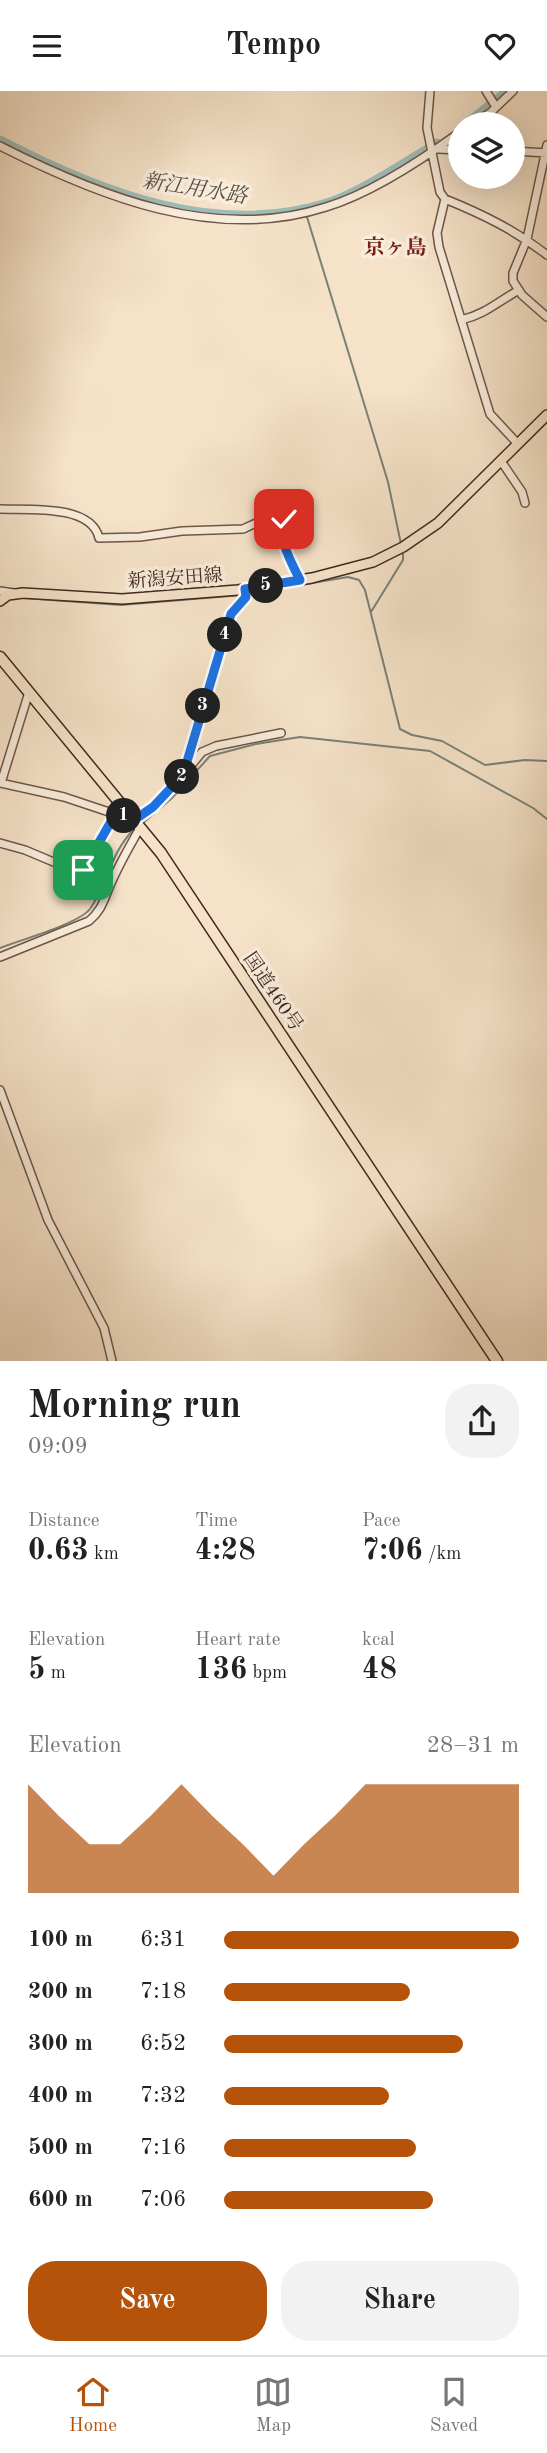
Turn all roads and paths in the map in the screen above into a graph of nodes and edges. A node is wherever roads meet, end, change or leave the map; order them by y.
1 (430, 91) edge
2 (486, 91) edge
3 (513, 91) edge
4 (494, 105) junction
5 (486, 112) edge
6 (448, 139) edge
7 (0, 146) edge
8 (433, 148) junction
9 (448, 149) edge
10 (525, 151) edge
11 (547, 151) edge
12 (444, 199) junction
13 (527, 239) junction
14 (547, 255) edge
15 (519, 290) junction
16 (547, 317) edge
17 (461, 320) junction
18 (547, 415) edge
19 (518, 444) junction
20 (501, 461) junction
21 (525, 503) dead end
22 (0, 509) edge
23 (300, 580) junction
24 (245, 589) junction
25 (0, 591) edge
26 (15, 593) junction
27 (0, 601) edge
28 (0, 657) edge
29 (29, 692) junction
30 (281, 733) dead end
31 (183, 775) junction
32 (0, 783) edge
33 (116, 813) junction
34 (136, 823) junction
35 (0, 843) edge
36 (0, 957) edge
37 (0, 1090) edge
38 (112, 1361) edge
39 (497, 1361) edge

1 - 8 street
2 - 4 street
3 - 4 street
4 - 5 street
6 - 8 street
7 - 8 street
8 - 9 street
8 - 12 street
10 - 11 street
11 - 13 street
12 - 13 street
12 - 17 street
13 - 14 street
13 - 15 street
15 - 16 street
15 - 17 street
17 - 19 street
18 - 19 main road, 新潟安田線
19 - 20 main road, 新潟安田線
20 - 21 street
20 - 23 main road, 新潟安田線
22 - 23 street
23 - 24 main road, 新潟安田線
24 - 26 main road, 新潟安田線
24 - 31 street
25 - 26 street
26 - 27 main road
28 - 29 highway, 国道460号
29 - 32 street
29 - 34 highway, 国道460号
30 - 31 street
31 - 34 street
32 - 33 street
33 - 34 street
33 - 35 street
34 - 36 street
34 - 39 highway, 国道460号
37 - 38 street

